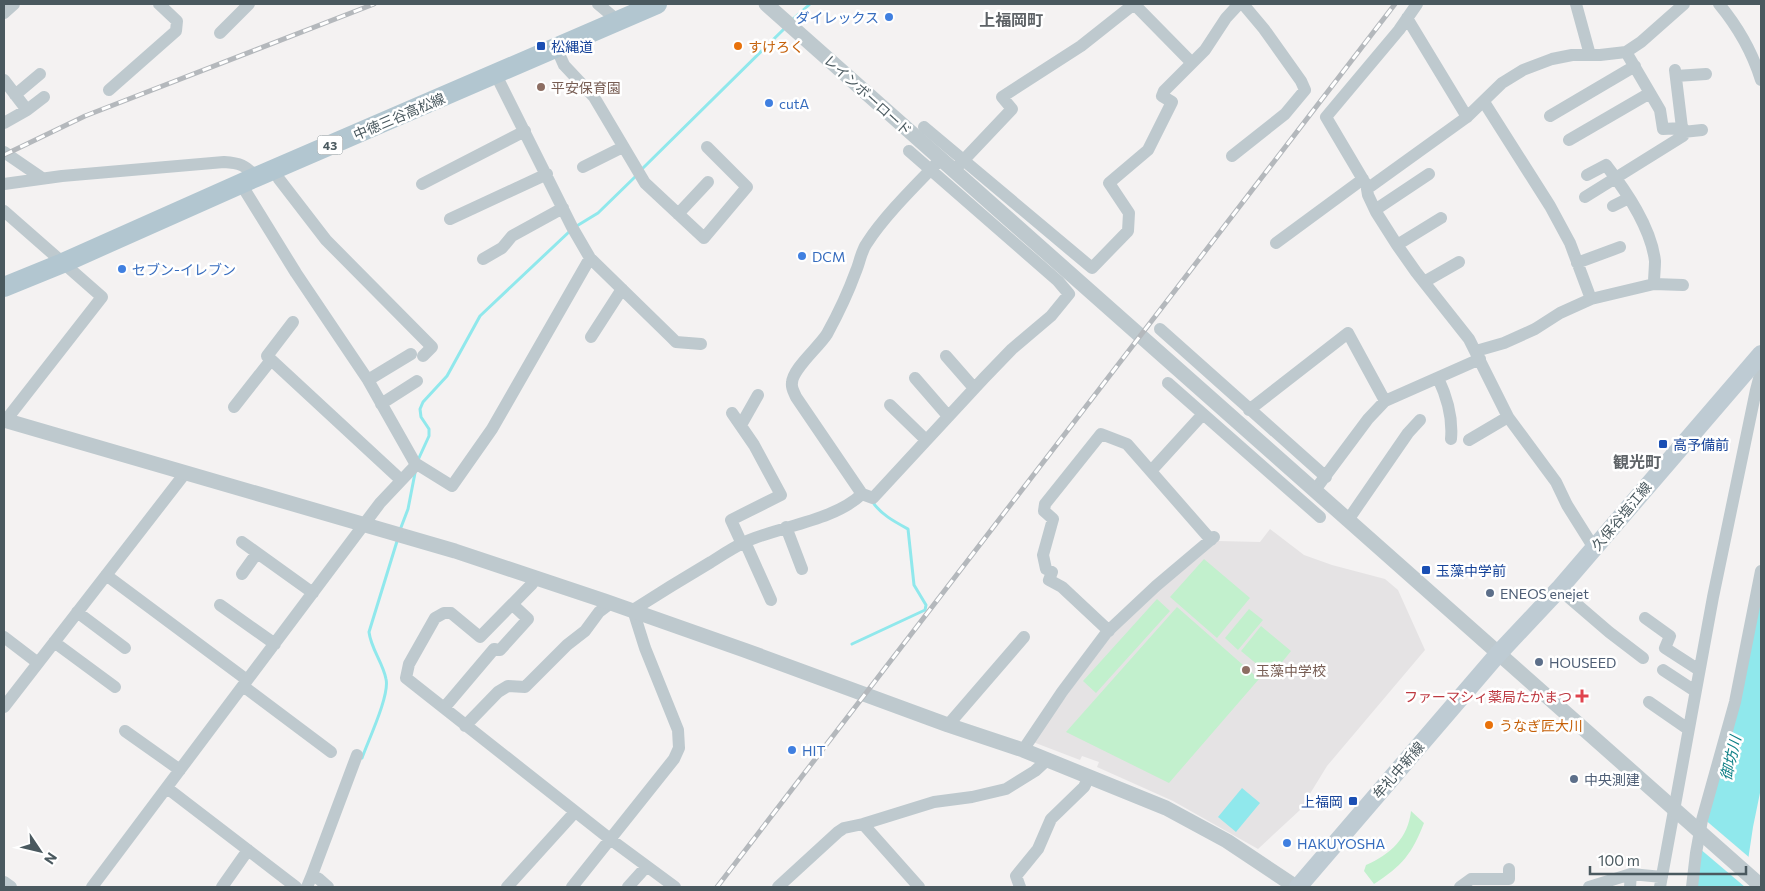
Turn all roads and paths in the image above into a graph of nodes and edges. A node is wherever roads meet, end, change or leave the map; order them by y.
1 (14, 4) edge
2 (159, 4) edge
3 (598, 4) edge
4 (657, 4) edge
5 (766, 4) edge
6 (1134, 4) edge
7 (1241, 4) edge
8 (1417, 4) edge
9 (1576, 4) edge
10 (1684, 4) edge
11 (1719, 4) edge
12 (243, 6) edge
13 (4, 13) edge
14 (1407, 18) junction
15 (616, 20) junction
16 (220, 33) dead end
17 (556, 47) junction
18 (1626, 52) junction
19 (1590, 55) junction
20 (1192, 62) junction
21 (1635, 66) junction
22 (40, 74) dead end
23 (1706, 74) dead end
24 (496, 75) junction
25 (4, 80) edge
26 (1761, 80) edge
27 (109, 90) dead end
28 (1650, 93) junction
29 (15, 95) junction
30 (44, 97) dead end
31 (1484, 102) junction
32 (27, 110) junction
33 (1550, 116) dead end
34 (1468, 117) junction
35 (4, 123) edge
36 (924, 127) dead end
37 (1683, 130) junction
38 (1702, 130) dead end
39 (525, 131) junction
40 (1568, 140) dead end
41 (623, 147) junction
42 (707, 147) dead end
43 (909, 151) dead end
44 (4, 152) edge
45 (1232, 156) dead end
46 (964, 160) junction
47 (1409, 160) junction
48 (935, 165) junction
49 (583, 167) dead end
50 (952, 171) junction
51 (547, 174) junction
52 (1588, 175) dead end
53 (257, 177) junction
54 (42, 178) junction
55 (1616, 178) junction
56 (708, 182) dead end
57 (4, 184) edge
58 (422, 184) dead end
59 (1365, 184) junction
60 (1585, 197) dead end
61 (1629, 198) junction
62 (1613, 206) dead end
63 (563, 208) junction
64 (1375, 210) junction
65 (4, 211) edge
66 (678, 214) junction
67 (1442, 218) dead end
68 (450, 219) dead end
69 (1276, 243) dead end
70 (1397, 245) junction
71 (1620, 247) dead end
72 (590, 258) junction
73 (483, 259) dead end
74 (1459, 262) dead end
75 (1577, 262) junction
76 (63, 263) junction
77 (1424, 282) junction
78 (1654, 284) junction
79 (1682, 284) dead end
80 (4, 287) edge
81 (622, 289) junction
82 (1591, 299) junction
83 (293, 322) dead end
84 (1160, 329) dead end
85 (591, 336) dead end
86 (701, 344) dead end
87 (1761, 354) edge
88 (1478, 355) junction
89 (946, 356) dead end
90 (271, 360) junction
91 (1761, 371) edge
92 (915, 378) dead end
93 (1438, 378) junction
94 (368, 380) junction
95 (417, 381) dead end
96 (1168, 382) dead end
97 (974, 388) junction
98 (758, 395) dead end
99 (1385, 401) junction
100 (381, 404) junction
101 (890, 404) dead end
102 (234, 407) dead end
103 (1249, 410) junction
104 (732, 412) dead end
105 (1203, 414) junction
106 (948, 416) junction
107 (1508, 417) junction
108 (5, 420) edge
109 (1420, 420) dead end
110 (741, 425) junction
111 (1451, 439) dead end
112 (926, 440) junction
113 (1469, 440) dead end
114 (415, 463) junction
115 (1151, 471) junction
116 (186, 472) junction
117 (1326, 477) junction
118 (401, 480) junction
119 (1315, 490) junction
120 (862, 494) junction
121 (1320, 516) dead end
122 (1348, 520) junction
123 (364, 525) junction
124 (786, 527) junction
125 (242, 542) dead end
126 (743, 543) junction
127 (1594, 548) junction
128 (257, 553) junction
129 (802, 569) dead end
130 (1761, 571) edge
131 (242, 574) dead end
132 (106, 575) junction
133 (536, 578) junction
134 (1559, 589) junction
135 (313, 593) junction
136 (771, 600) dead end
137 (611, 603) junction
138 (220, 605) dead end
139 (513, 605) junction
140 (633, 610) junction
141 (77, 612) junction
142 (1645, 618) dead end
143 (1109, 631) junction
144 (4, 637) edge
145 (480, 637) junction
146 (1024, 637) dead end
147 (54, 642) junction
148 (274, 644) junction
149 (125, 648) dead end
150 (494, 649) junction
151 (1498, 654) junction
152 (1643, 658) dead end
153 (38, 663) junction
154 (1663, 670) dead end
155 (1699, 670) junction
156 (245, 683) junction
157 (115, 687) dead end
158 (1695, 691) junction
159 (1649, 702) dead end
160 (4, 707) edge
161 (444, 708) junction
162 (948, 725) junction
163 (465, 726) junction
164 (1688, 729) junction
165 (125, 731) dead end
166 (1023, 750) junction
167 (330, 752) dead end
168 (357, 755) dead end
169 (1048, 759) junction
170 (180, 770) junction
171 (1089, 777) junction
172 (166, 788) junction
173 (1674, 810) junction
174 (575, 812) junction
175 (864, 824) junction
176 (1700, 833) junction
177 (610, 839) junction
178 (248, 850) junction
179 (646, 867) junction
180 (1509, 869) dead end
181 (312, 875) junction
182 (1630, 881) edge
183 (4, 882) edge
184 (1661, 882) edge
185 (783, 886) edge
186 (1761, 886) edge
187 (10, 887) edge
188 (92, 887) edge
189 (222, 887) edge
190 (296, 887) edge
191 (307, 887) edge
192 (328, 887) edge
193 (507, 887) edge
194 (572, 887) edge
195 (628, 887) edge
196 (675, 887) edge
197 (919, 887) edge
198 (1020, 887) edge
199 (1297, 887) edge
200 (1460, 887) edge
201 (1589, 887) edge
202 (1692, 887) edge

1 - 13 street
2 - 27 street
3 - 15 street
4 - 15 main road, 中徳三谷高松線 / 43
5 - 48 street, レインボーロード
6 - 20 street
6 - 46 street
7 - 20 street
7 - 45 street
8 - 14 street
9 - 19 street
10 - 18 street
11 - 26 street
12 - 16 street
14 - 34 street
14 - 59 street
15 - 17 main road, 中徳三谷高松線 / 43
17 - 24 main road, 中徳三谷高松線 / 43
17 - 41 street
18 - 19 street
18 - 21 street
19 - 31 street
20 - 46 street
21 - 28 street
21 - 33 street
22 - 29 street
23 - 37 street
24 - 39 street
24 - 53 main road, 中徳三谷高松線 / 43
25 - 29 street
28 - 37 street
28 - 40 street
29 - 32 street
30 - 32 street
31 - 34 street
31 - 75 street
32 - 35 street
34 - 47 street
36 - 46 street
37 - 38 street
37 - 55 street
39 - 51 street
39 - 58 street
41 - 49 street
41 - 66 street
42 - 66 street
43 - 48 street
44 - 54 street
46 - 50 street
47 - 59 street
47 - 64 street
48 - 50 street, レインボーロード
48 - 97 street
48 - 120 street
50 - 119 street, レインボーロード
51 - 63 street
51 - 68 street
52 - 55 street
53 - 54 street
53 - 76 main road, 中徳三谷高松線 / 43
53 - 94 street
53 - 94 street
54 - 57 street
55 - 60 street
55 - 61 street
56 - 66 street
59 - 64 street
59 - 69 street
61 - 62 street
61 - 78 street
63 - 72 street
63 - 73 street
64 - 70 street
65 - 76 street
67 - 70 street
70 - 77 street
71 - 75 street
72 - 81 street
72 - 114 street
74 - 77 street
75 - 82 street
76 - 80 main road, 中徳三谷高松線 / 43
76 - 108 street
77 - 88 street
78 - 79 street
78 - 82 street
81 - 85 street
81 - 86 street
82 - 88 street
83 - 90 street
84 - 103 street
87 - 127 main road, 久保谷塩江線
88 - 93 street
88 - 107 street
89 - 97 street
90 - 102 street
90 - 118 street
91 - 155 street
92 - 106 street
93 - 99 street
93 - 111 street
94 - 100 street
95 - 100 street
96 - 105 street
97 - 106 street
98 - 110 street
99 - 103 street
99 - 117 street
100 - 114 street
101 - 112 street
103 - 117 street
104 - 110 street
105 - 115 street
105 - 121 street
106 - 112 street
107 - 113 street
107 - 127 street
108 - 116 street
109 - 122 street
110 - 126 street
112 - 120 street
114 - 118 street
115 - 143 street
115 - 143 street
116 - 123 street
116 - 132 street
117 - 119 street
118 - 123 street
119 - 122 street, レインボーロード
120 - 124 street
122 - 151 street, レインボーロード
123 - 133 street
123 - 135 street
124 - 126 street
124 - 129 street
125 - 128 street
126 - 136 street
126 - 140 street
127 - 134 main road, 久保谷塩江線
128 - 131 street
128 - 135 street
130 - 176 street
132 - 141 street
132 - 156 street
133 - 137 street
133 - 139 street
134 - 151 main road, 久保谷塩江線
134 - 152 street
135 - 148 street
137 - 140 street
137 - 163 street
138 - 148 street
139 - 145 street
139 - 150 street
140 - 162 street
140 - 177 street
141 - 147 street
141 - 149 street
142 - 155 street
143 - 166 street
144 - 153 street
145 - 150 street
145 - 161 street
146 - 162 street
147 - 153 street
147 - 157 street
148 - 156 street
150 - 161 street
151 - 173 street, レインボーロード
151 - 199 main road, 牟礼中新線
153 - 160 street
154 - 158 street
155 - 158 street
156 - 167 street
156 - 170 street
158 - 164 street
159 - 164 street
161 - 163 street
162 - 166 street
163 - 174 street
164 - 173 street
165 - 170 street
166 - 169 street
168 - 181 street
169 - 171 street
169 - 175 street
170 - 172 street
171 - 198 street
171 - 199 street
172 - 178 street
172 - 188 street
173 - 176 street, レインボーロード
173 - 184 street
174 - 177 street
174 - 193 street
175 - 185 street
175 - 197 street
176 - 186 street, レインボーロード
176 - 202 street
177 - 179 street
177 - 194 street
178 - 189 street
178 - 190 street
179 - 195 street
179 - 196 street
180 - 200 street
181 - 191 street
181 - 192 street
182 - 184 street
182 - 201 street
183 - 187 street

